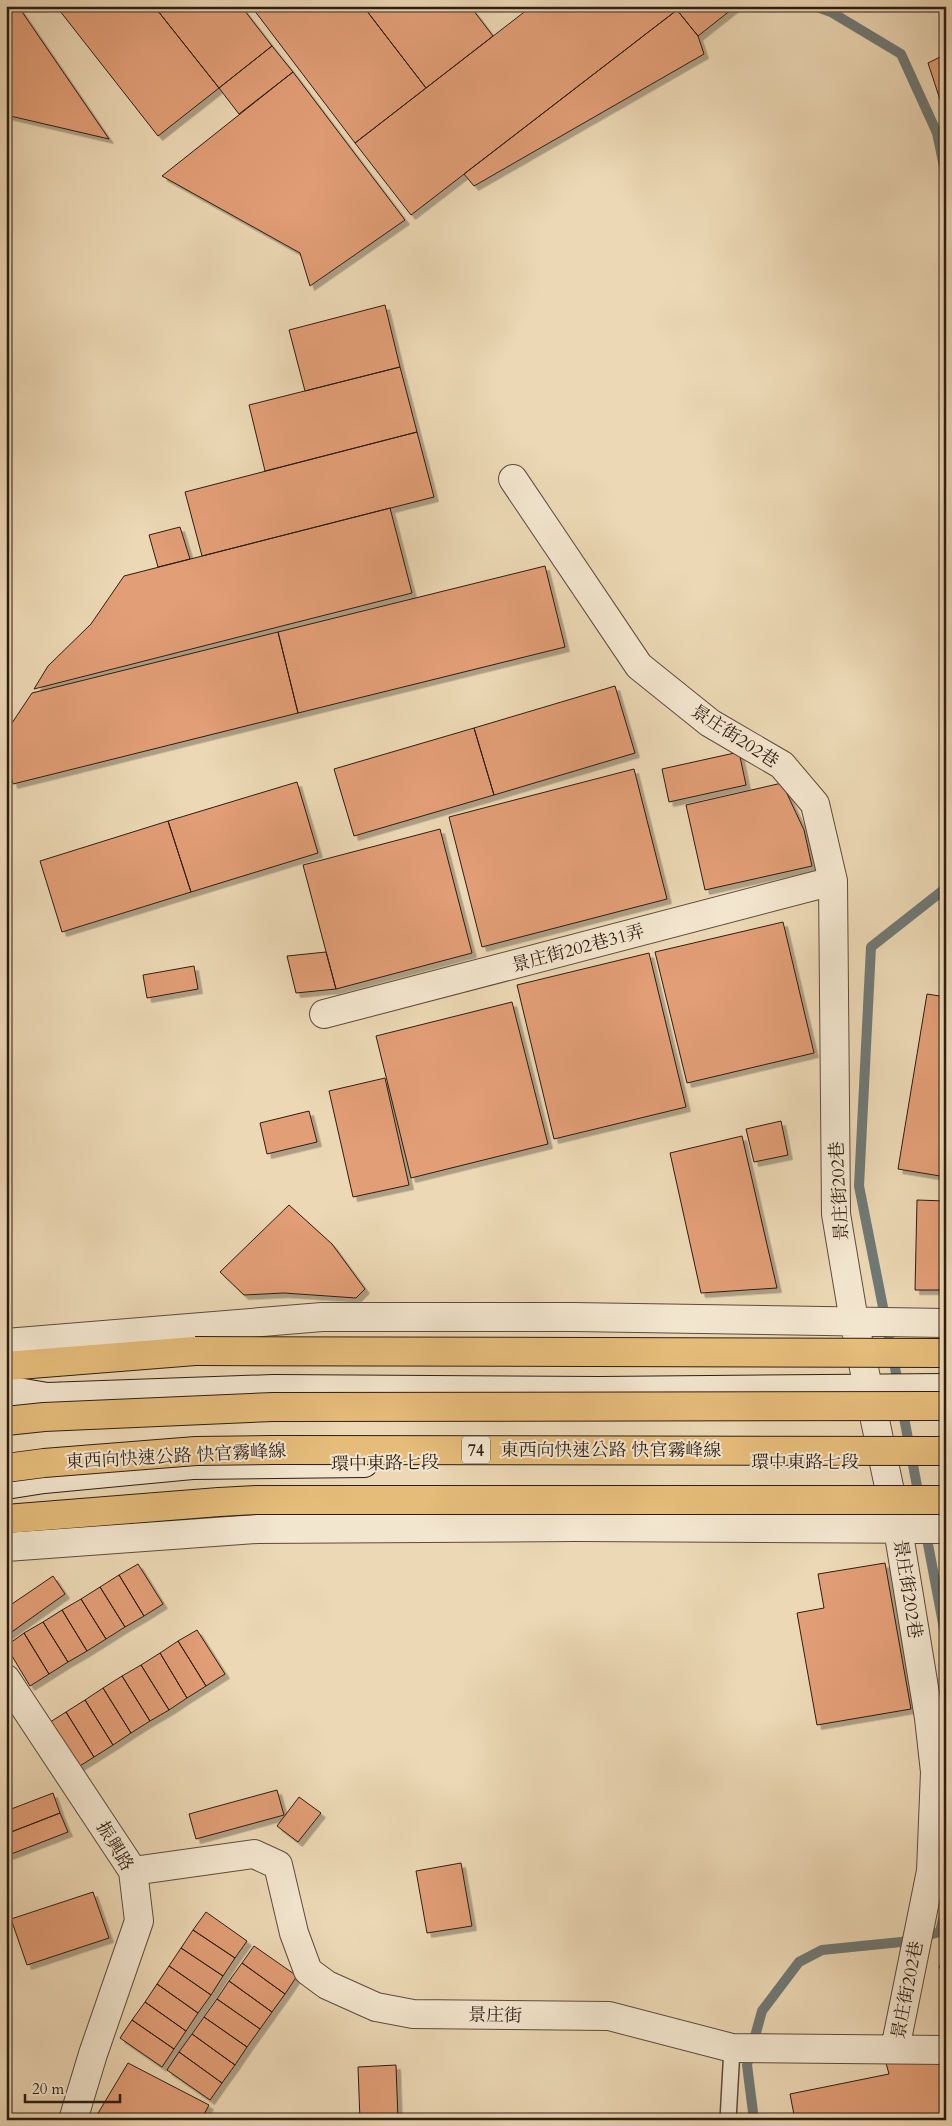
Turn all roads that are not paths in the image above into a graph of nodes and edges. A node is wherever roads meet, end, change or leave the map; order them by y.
1 (513, 479) dead end
2 (832, 881) junction
3 (324, 1014) dead end
4 (854, 1321) junction
5 (946, 1323) edge
6 (6, 1343) edge
7 (946, 1353) edge
8 (6, 1366) edge
9 (876, 1388) junction
10 (946, 1388) edge
11 (6, 1390) edge
12 (946, 1406) edge
13 (6, 1422) edge
14 (940, 1459) edge
15 (891, 1462) junction
16 (6, 1468) edge
17 (6, 1485) edge
18 (946, 1500) edge
19 (6, 1519) edge
20 (898, 1529) junction
21 (946, 1529) edge
22 (6, 1547) edge
23 (6, 1679) edge
24 (937, 1721) edge
25 (133, 1871) junction
26 (732, 2048) junction
27 (896, 2049) junction
28 (946, 2050) edge
29 (73, 2120) edge
30 (728, 2120) edge

1 - 2 street, 景庄街202巷
2 - 3 street, 景庄街202巷31弄
2 - 4 street, 景庄街202巷
4 - 5 street
4 - 6 street
4 - 9 street, 景庄街202巷
7 - 8 highway, bridge
9 - 10 street
9 - 11 street
9 - 15 street, 景庄街202巷
12 - 13 highway, bridge
14 - 15 street, 環中東路七段
14 - 16 highway, 東西向快速公路 快官霧峰線 / 74, bridge
15 - 17 street, 環中東路七段
15 - 20 street, 景庄街202巷
18 - 19 highway, bridge
20 - 21 street
20 - 22 street
20 - 24 street, 景庄街202巷
23 - 25 street, 振興路
24 - 27 street, 景庄街202巷
25 - 26 street, 景庄街
25 - 29 street, 振興路
26 - 27 street, 景庄街
26 - 30 lane
27 - 28 street, 景庄街

